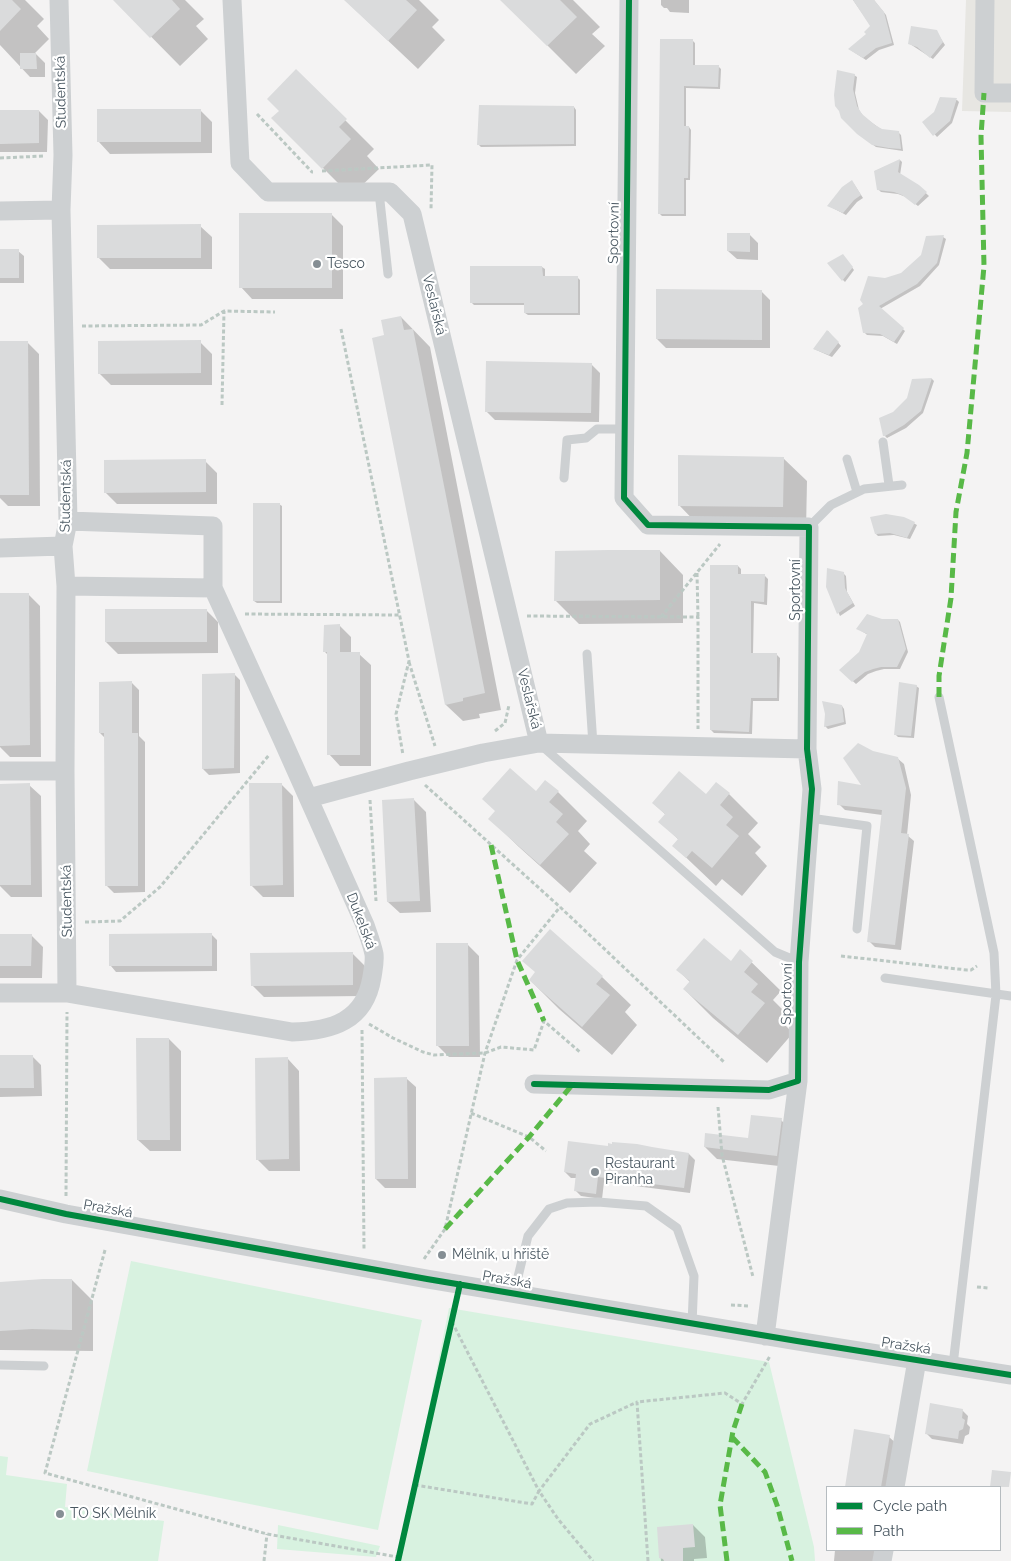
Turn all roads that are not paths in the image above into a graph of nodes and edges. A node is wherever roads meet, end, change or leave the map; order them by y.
1 (59, 0) edge
2 (232, 0) edge
3 (629, 0) edge
4 (985, 0) edge
5 (1011, 93) edge
6 (379, 192) junction
7 (61, 210) junction
8 (0, 211) edge
9 (388, 274) dead end
10 (625, 429) junction
11 (883, 442) dead end
12 (847, 459) dead end
13 (564, 478) dead end
14 (889, 485) junction
15 (902, 485) dead end
16 (857, 492) junction
17 (68, 521) junction
18 (808, 527) junction
19 (64, 546) junction
20 (0, 548) edge
21 (66, 586) junction
22 (212, 588) junction
23 (587, 654) dead end
24 (939, 697) dead end
25 (539, 744) junction
26 (593, 745) junction
27 (807, 749) junction
28 (0, 771) edge
29 (65, 771) junction
30 (309, 798) junction
31 (810, 818) junction
32 (857, 929) dead end
33 (799, 962) junction
34 (885, 978) dead end
35 (0, 993) edge
36 (67, 993) junction
37 (996, 995) junction
38 (1011, 996) edge
39 (798, 1081) junction
40 (534, 1084) dead end
41 (0, 1199) edge
42 (514, 1293) junction
43 (692, 1324) junction
44 (765, 1336) junction
45 (918, 1360) junction
46 (0, 1365) edge
47 (953, 1365) junction
48 (44, 1366) dead end
49 (1011, 1375) edge
50 (895, 1486) edge

1 - 7 street, Studentská
2 - 6 street, Veslařská
3 - 10 street, Sportovní
4 - 5 street
6 - 9 lane
6 - 25 street, Veslařská
7 - 8 street
7 - 17 street, Studentská
10 - 13 lane
10 - 18 street, Sportovní
11 - 14 lane
12 - 16 lane
14 - 15 lane
14 - 16 lane
16 - 18 lane
17 - 19 street, Studentská
17 - 22 street
18 - 27 street, Sportovní
19 - 20 street
19 - 21 street, Studentská
21 - 22 street
21 - 29 street, Studentská
22 - 30 street, Dukelská
23 - 26 lane
24 - 37 lane
25 - 26 street
25 - 30 street
25 - 33 lane
26 - 27 street
27 - 31 street, Sportovní
28 - 29 street
29 - 36 street, Studentská
30 - 36 street, Dukelská
31 - 32 lane
31 - 33 street, Sportovní
33 - 39 street, Sportovní
34 - 37 lane
35 - 36 street, Dukelská
37 - 38 lane
37 - 47 lane
39 - 40 street
39 - 44 street, Sportovní
41 - 42 street, Pražská
42 - 43 street, Pražská
42 - 43 lane
43 - 44 street, Pražská
44 - 45 street, Pražská
45 - 47 street, Pražská
45 - 50 street
46 - 48 lane
47 - 49 street, Pražská

